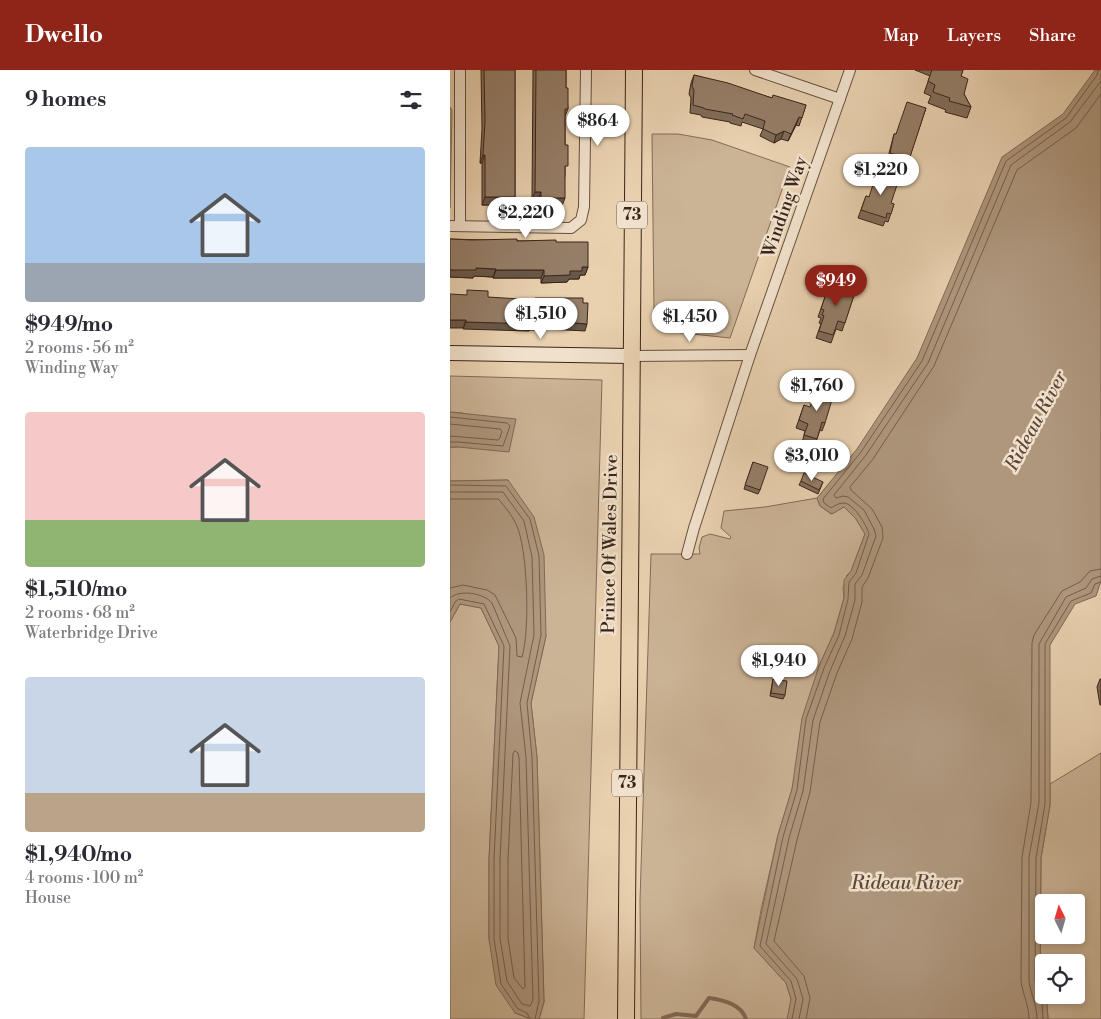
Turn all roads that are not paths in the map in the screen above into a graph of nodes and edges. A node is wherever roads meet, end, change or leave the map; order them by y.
1 (460, 70) edge
2 (586, 70) edge
3 (634, 70) edge
4 (755, 70) edge
5 (850, 70) edge
6 (840, 99) junction
7 (455, 100) edge
8 (455, 226) edge
9 (450, 353) edge
10 (750, 354) junction
11 (631, 356) junction
12 (687, 554) dead end
13 (626, 1019) edge

1 - 7 street
2 - 8 street
3 - 11 main road, Prince Of Wales Drive / 73
4 - 6 street
5 - 6 street, Winding Way
6 - 10 street, Winding Way
7 - 8 street
9 - 11 street
10 - 11 street
10 - 12 street, Winding Way
11 - 13 main road, Prince Of Wales Drive / 73

